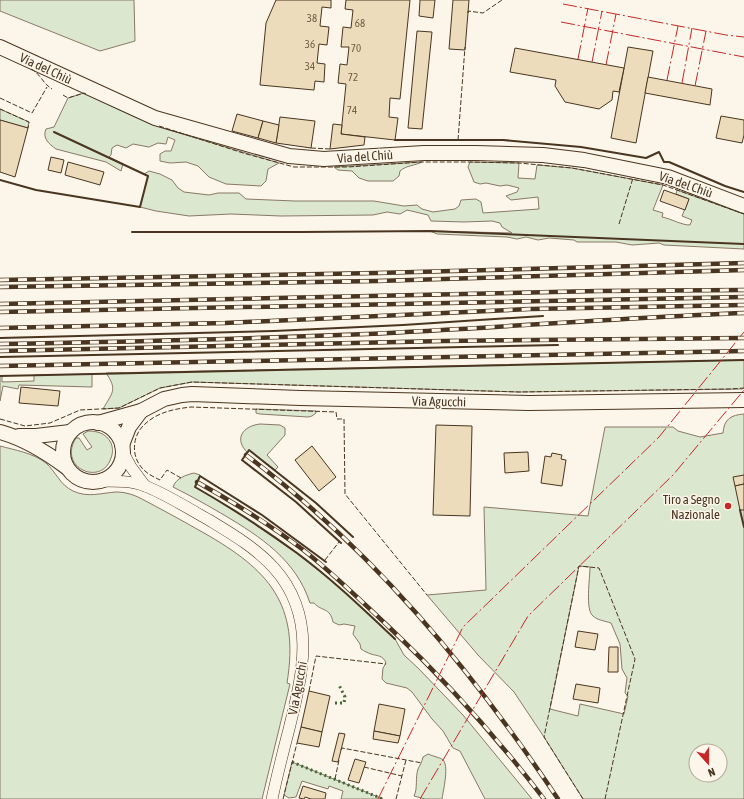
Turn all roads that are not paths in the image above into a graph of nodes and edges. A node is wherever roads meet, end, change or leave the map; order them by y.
1 (0, 47) edge
2 (744, 206) edge
3 (743, 399) edge
4 (141, 411) junction
5 (98, 423) junction
6 (70, 432) junction
7 (6, 434) edge
8 (123, 448) junction
9 (66, 467) junction
10 (103, 481) junction
11 (146, 486) junction
12 (272, 799) edge

1 - 2 street, Via del Chiù
3 - 4 street, Via Agucchi
4 - 5 street, Via Agucchi
4 - 8 street, Via Agucchi
5 - 6 street
5 - 8 street
6 - 7 street
6 - 9 street
7 - 9 street
8 - 10 street
8 - 11 street, Via Agucchi
9 - 10 street
10 - 11 street, Via Agucchi
11 - 12 street, Via Agucchi

